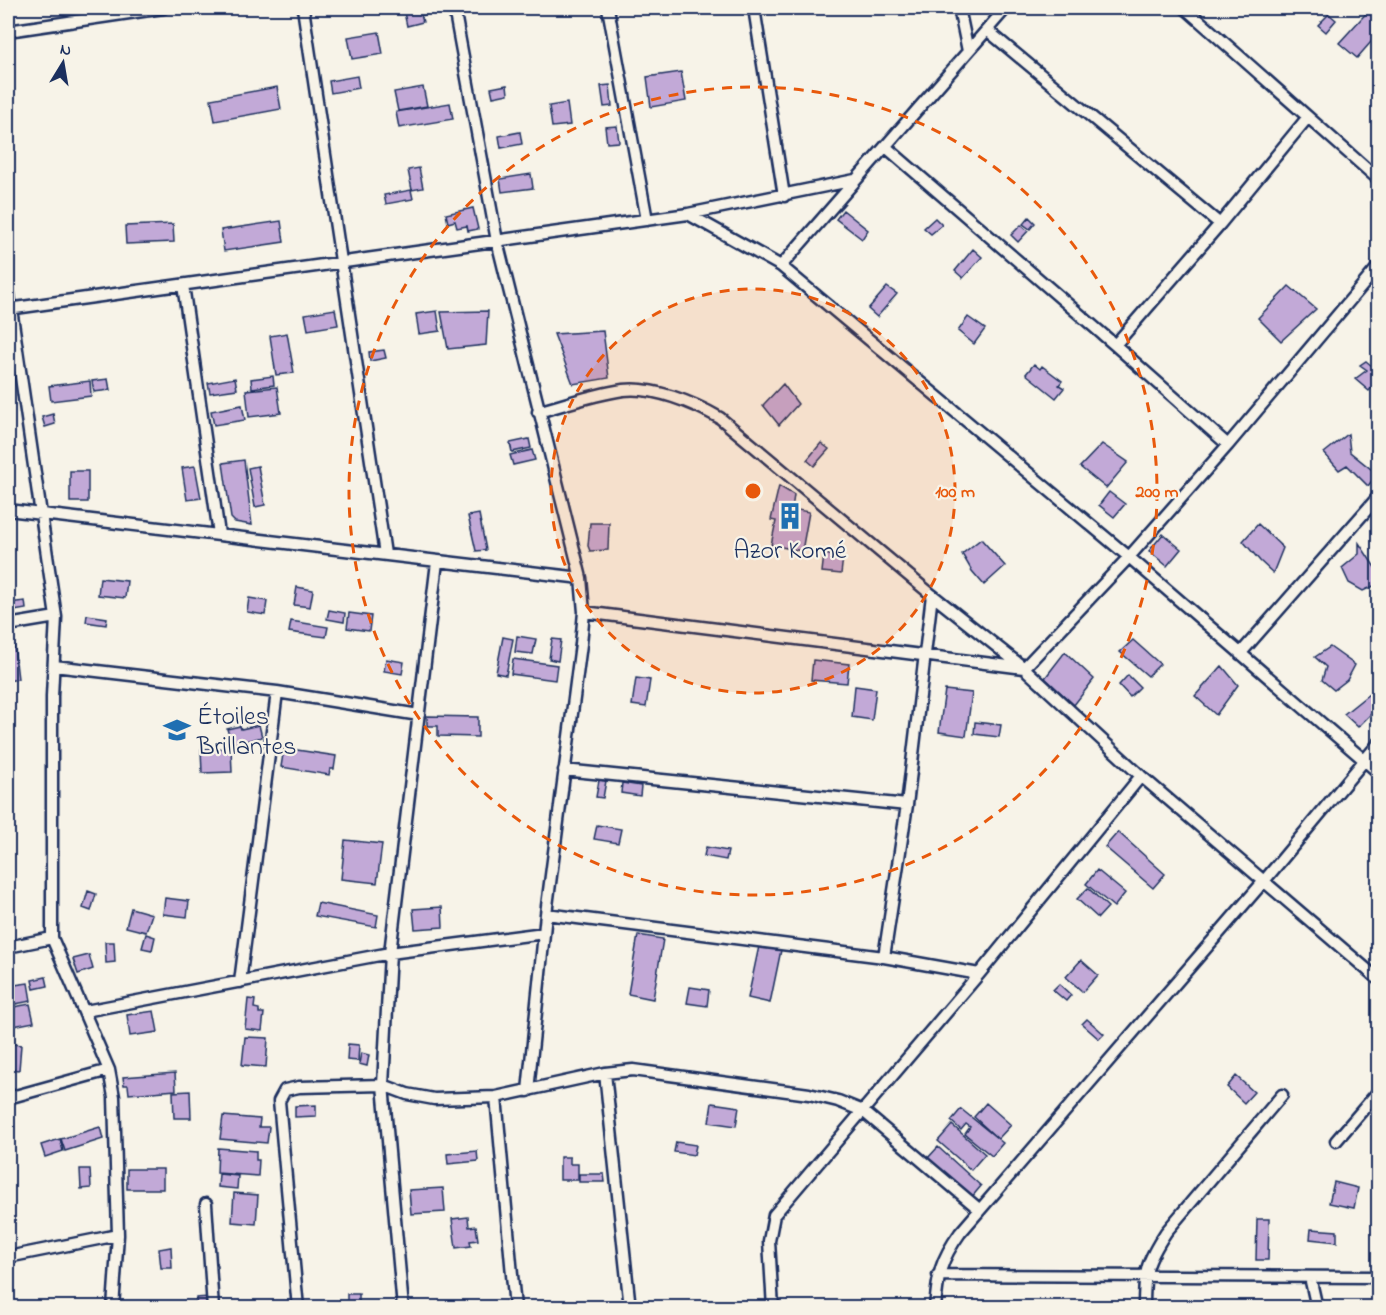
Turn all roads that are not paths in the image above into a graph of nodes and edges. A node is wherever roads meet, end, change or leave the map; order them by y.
1 (163, 8) edge
2 (303, 8) edge
3 (454, 8) edge
4 (608, 8) edge
5 (754, 8) edge
6 (958, 8) edge
7 (1006, 8) edge
8 (1185, 8) edge
9 (987, 30) junction
10 (8, 31) edge
11 (968, 51) junction
12 (1308, 117) junction
13 (886, 147) junction
14 (1378, 179) edge
15 (855, 180) junction
16 (784, 196) junction
17 (688, 214) junction
18 (647, 220) junction
19 (1220, 224) junction
20 (497, 241) junction
21 (341, 261) junction
22 (781, 266) junction
23 (1378, 267) edge
24 (183, 285) junction
25 (8, 288) edge
26 (9, 309) edge
27 (1115, 345) junction
28 (538, 412) junction
29 (1228, 446) junction
30 (1378, 497) edge
31 (8, 510) edge
32 (40, 513) junction
33 (219, 534) junction
34 (385, 554) junction
35 (1129, 557) junction
36 (437, 562) junction
37 (581, 578) junction
38 (932, 595) junction
39 (584, 612) junction
40 (56, 617) junction
41 (8, 625) edge
42 (1240, 654) junction
43 (926, 656) junction
44 (54, 666) junction
45 (1024, 668) junction
46 (277, 692) junction
47 (418, 714) junction
48 (1378, 744) edge
49 (1365, 761) junction
50 (564, 770) junction
51 (1378, 772) edge
52 (1141, 776) junction
53 (907, 805) junction
54 (1264, 881) junction
55 (546, 914) junction
56 (544, 933) junction
57 (52, 938) junction
58 (8, 947) edge
59 (390, 953) junction
60 (884, 957) junction
61 (979, 974) junction
62 (1378, 979) edge
63 (240, 982) junction
64 (85, 1011) junction
65 (109, 1070) junction
66 (605, 1073) junction
67 (383, 1085) junction
68 (528, 1091) junction
69 (1378, 1092) edge
70 (1282, 1095) dead end
71 (496, 1097) junction
72 (8, 1098) edge
73 (863, 1111) junction
74 (1336, 1141) dead end
75 (206, 1204) dead end
76 (980, 1210) junction
77 (118, 1235) junction
78 (8, 1257) edge
79 (938, 1275) junction
80 (1144, 1275) junction
81 (1310, 1276) junction
82 (1378, 1277) edge
83 (113, 1308) edge
84 (213, 1308) edge
85 (298, 1308) edge
86 (403, 1308) edge
87 (515, 1308) edge
88 (630, 1308) edge
89 (773, 1308) edge
90 (935, 1308) edge
91 (1144, 1308) edge
92 (1317, 1308) edge

1 - 10 street
2 - 21 street
3 - 20 street
4 - 18 street
5 - 16 street
6 - 11 street
7 - 9 street
8 - 12 street
9 - 11 street
9 - 19 street
11 - 13 street
12 - 14 street
12 - 19 street
13 - 15 street
13 - 27 street
15 - 16 street
15 - 22 street
16 - 17 street
17 - 18 street
17 - 22 street
18 - 20 street
19 - 27 street
20 - 21 street
20 - 28 street
21 - 24 street
21 - 34 street
22 - 35 street
23 - 29 street
24 - 26 street
24 - 33 street
25 - 26 street
26 - 32 street
27 - 29 street
28 - 37 street
28 - 38 street
29 - 35 street
30 - 42 street
31 - 32 street
32 - 33 street
32 - 40 street
33 - 34 street
34 - 36 street
35 - 42 street
35 - 45 street
36 - 37 street
36 - 47 street
37 - 39 street
38 - 43 street
38 - 45 street
39 - 43 street
39 - 50 street
40 - 41 street
40 - 44 street
42 - 49 street
43 - 45 street
43 - 53 street
44 - 46 street
44 - 57 street
45 - 52 street
46 - 47 street
46 - 63 street
47 - 59 street
48 - 49 street
49 - 51 street
49 - 54 street
50 - 53 street
50 - 55 street
52 - 54 street
52 - 61 street
53 - 60 street
54 - 62 street
54 - 76 street
55 - 56 street
55 - 60 street
56 - 59 street
56 - 68 street
57 - 58 street
57 - 64 street
59 - 63 street
59 - 67 street
60 - 61 street
61 - 73 street
63 - 64 street
64 - 65 street
65 - 72 street
65 - 77 street
66 - 68 street
66 - 73 street
66 - 88 street
67 - 71 street
67 - 85 street
67 - 86 street
68 - 71 street
69 - 74 street
70 - 80 street
71 - 87 street
73 - 76 street
73 - 89 street
75 - 84 street
76 - 79 street
77 - 78 street
77 - 83 street
79 - 80 street
79 - 90 street
80 - 81 street
80 - 91 street
81 - 82 street
81 - 92 street

